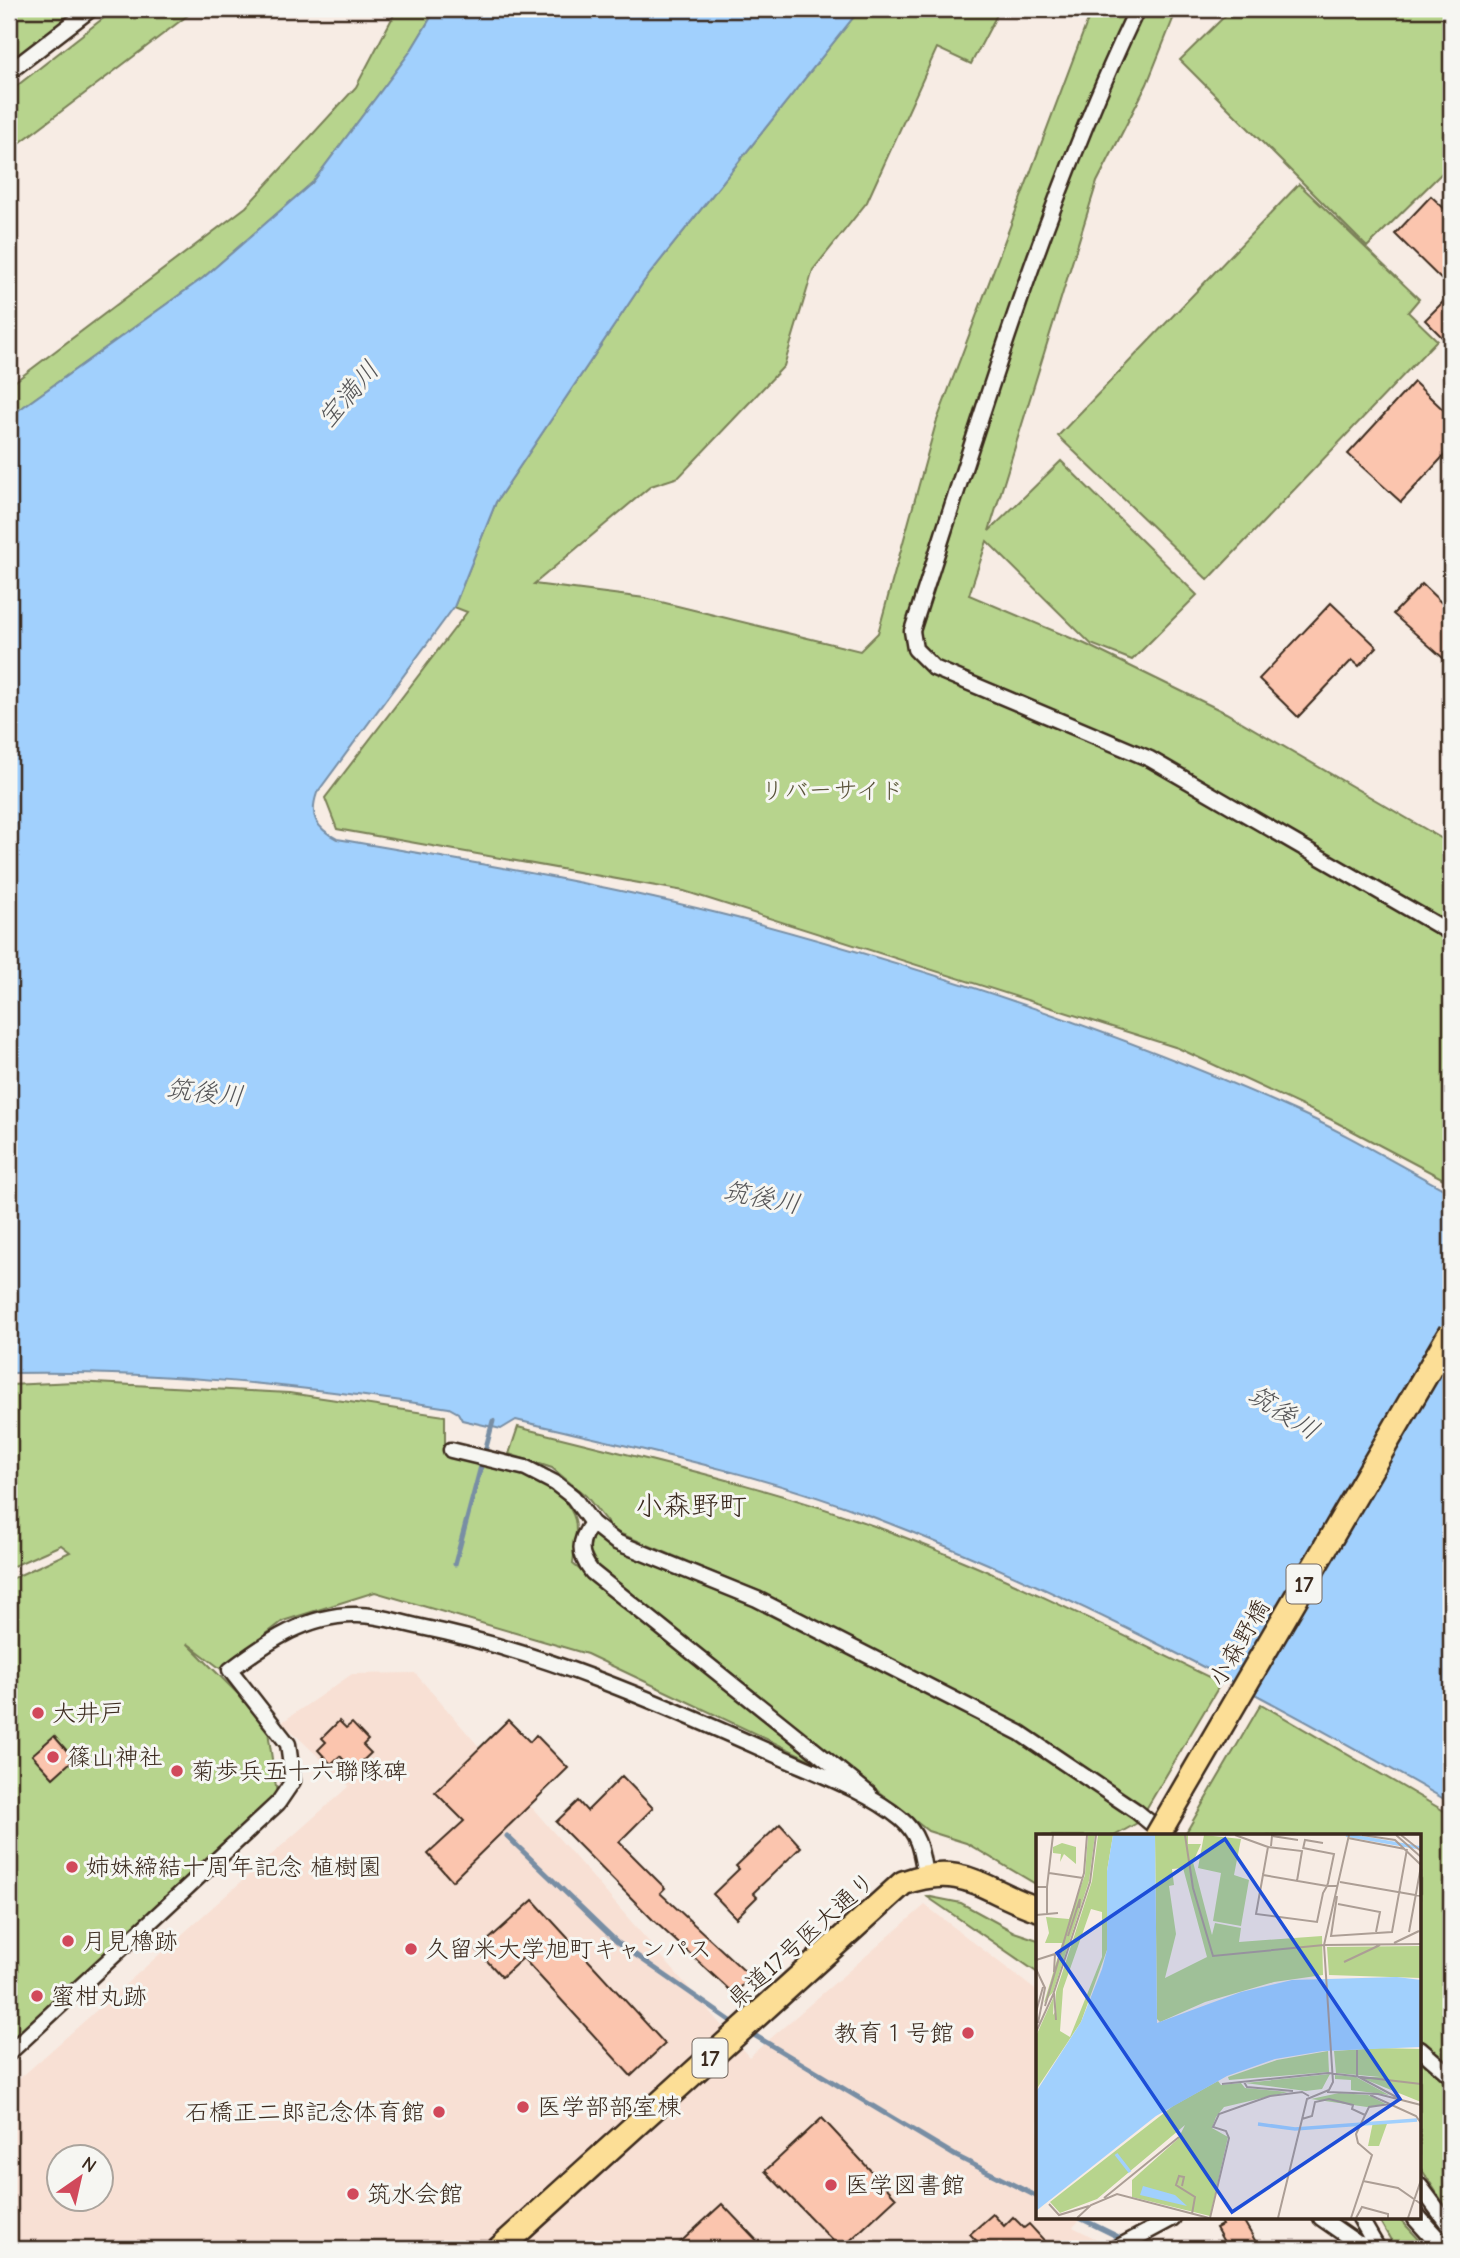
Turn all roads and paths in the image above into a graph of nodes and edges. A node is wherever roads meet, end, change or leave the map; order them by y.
1 (91, 9) edge
2 (1137, 9) edge
3 (9, 72) edge
4 (1451, 933) edge
5 (1451, 1332) edge
6 (451, 1450) dead end
7 (592, 1523) junction
8 (878, 1804) junction
9 (1158, 1834) edge
10 (1164, 1834) edge
11 (925, 1875) junction
12 (1036, 1909) edge
13 (1422, 2051) edge
14 (9, 2053) edge
15 (1451, 2076) edge
16 (1422, 2189) edge
17 (1169, 2220) edge
18 (1324, 2220) edge
19 (1361, 2220) edge
20 (1419, 2220) edge
21 (1451, 2228) edge
22 (499, 2249) edge
23 (1115, 2249) edge
24 (1378, 2249) edge
25 (1445, 2249) edge

1 - 3 street
2 - 4 street
5 - 9 main road, 小森野橋 / 17, bridge
6 - 7 street
7 - 8 street
7 - 10 street
8 - 11 street
8 - 14 street
11 - 12 main road, 17
11 - 22 main road, 県道17号医大通り / 17
13 - 15 street
16 - 21 street
17 - 23 street
18 - 24 street
19 - 24 street
20 - 25 street

